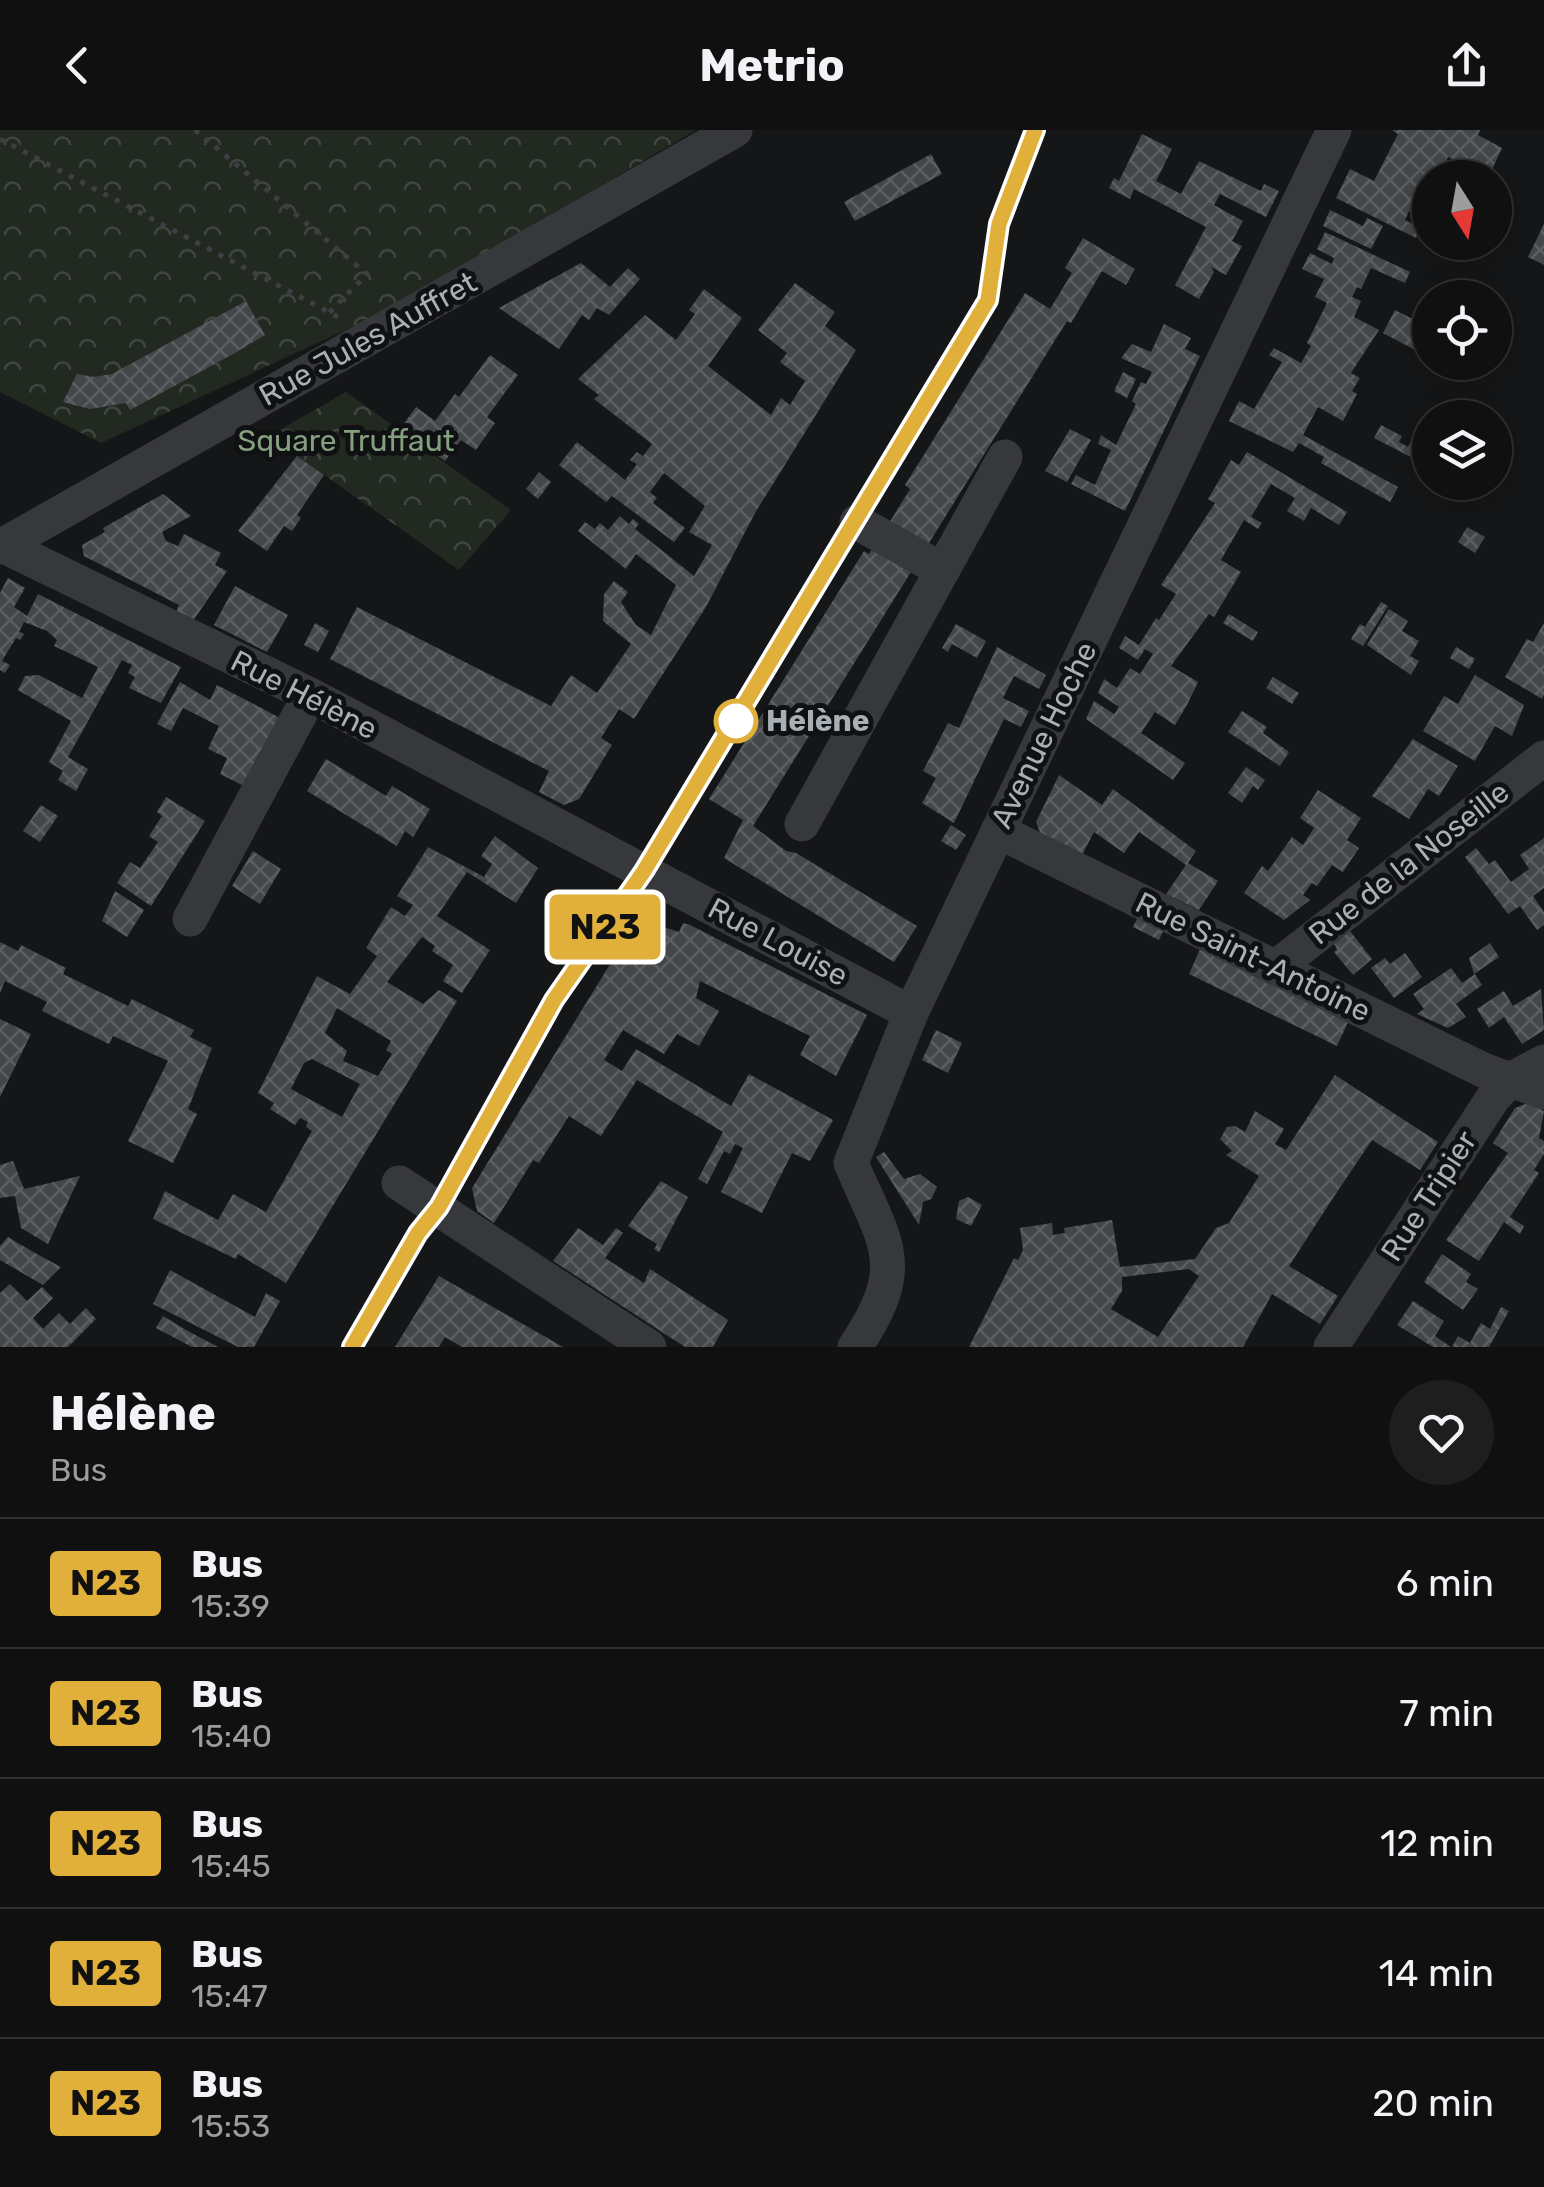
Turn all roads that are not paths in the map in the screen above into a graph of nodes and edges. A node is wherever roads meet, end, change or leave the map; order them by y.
1 (735, 130) edge
2 (1334, 130) edge
3 (1005, 457) dead end
4 (857, 522) dead end
5 (1, 545) edge
6 (940, 569) junction
7 (310, 695) junction
8 (1544, 758) edge
9 (802, 824) dead end
10 (998, 831) junction
11 (644, 871) joint
12 (190, 919) dead end
13 (1275, 968) junction
14 (911, 1014) junction
15 (1544, 1062) edge
16 (1510, 1080) junction
17 (1544, 1092) edge
18 (399, 1183) dead end
19 (649, 1347) edge
20 (855, 1347) edge
21 (1332, 1347) edge

1 - 5 street, Rue Jules Auffret
2 - 10 street, Avenue Hoche
3 - 6 street
4 - 6 street
5 - 7 street, Rue Hélène
6 - 9 street
7 - 11 street, Rue Hélène
7 - 12 street
8 - 13 street, Rue de la Noseille
10 - 13 street, Rue Saint-Antoine
10 - 14 street, Avenue Hoche
11 - 14 street, Rue Louise
13 - 16 street, Rue Saint-Antoine
14 - 20 street, Avenue Hoche
15 - 16 street, Rue Tripier
16 - 17 street, Rue Saint-Antoine
16 - 21 street, Rue Tripier
18 - 19 street

